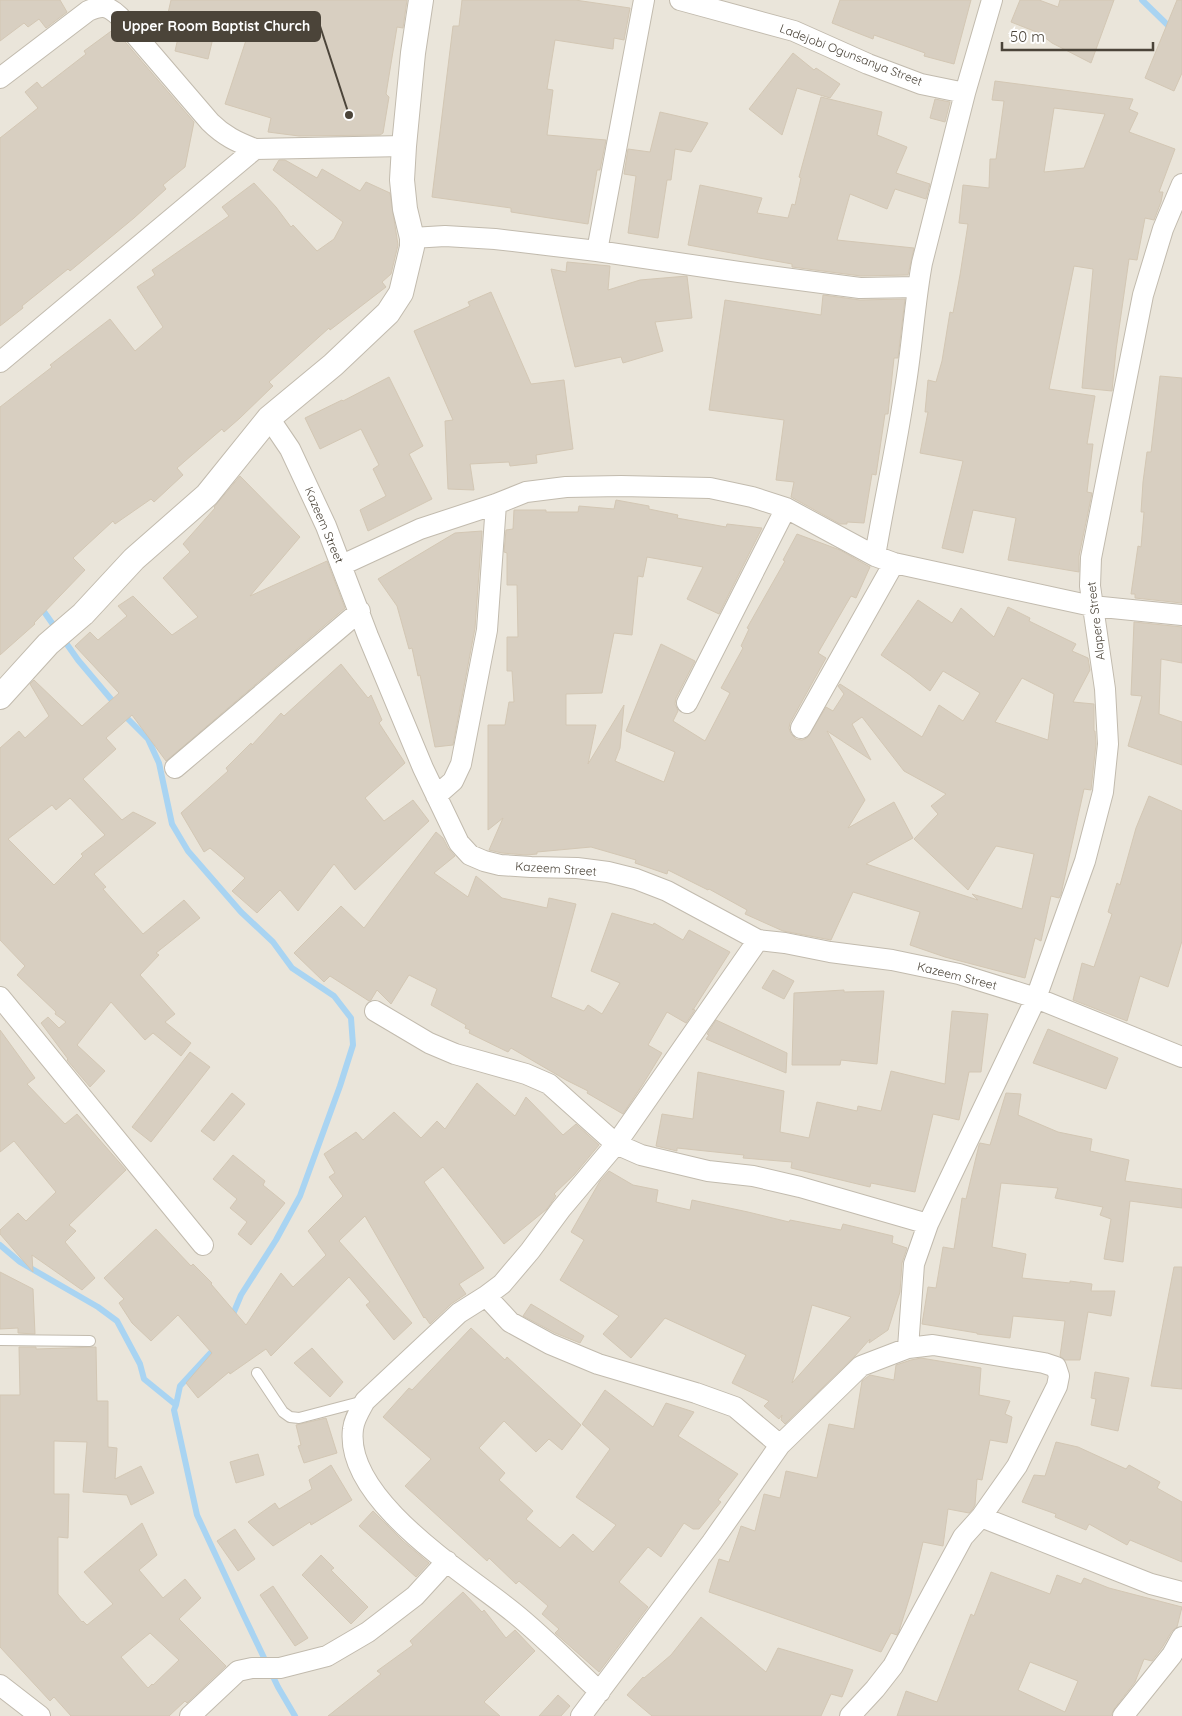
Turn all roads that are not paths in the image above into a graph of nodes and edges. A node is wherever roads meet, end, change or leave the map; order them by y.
1 (421, 0) edge
2 (644, 0) edge
3 (680, 0) edge
4 (992, 0) edge
5 (0, 78) edge
6 (965, 93) junction
7 (404, 146) junction
8 (255, 149) junction
9 (1182, 184) edge
10 (412, 238) junction
11 (597, 250) junction
12 (917, 287) junction
13 (0, 362) edge
14 (269, 418) junction
15 (496, 504) junction
16 (786, 508) junction
17 (884, 560) junction
18 (342, 565) junction
19 (1092, 606) junction
20 (360, 611) junction
21 (1182, 615) edge
22 (0, 697) edge
23 (687, 703) dead end
24 (801, 728) dead end
25 (175, 768) dead end
26 (436, 796) junction
27 (758, 940) junction
28 (0, 997) edge
29 (1036, 998) junction
30 (375, 1012) dead end
31 (1182, 1057) edge
32 (616, 1144) junction
33 (928, 1224) junction
34 (203, 1245) dead end
35 (486, 1296) junction
36 (0, 1340) edge
37 (90, 1342) dead end
38 (908, 1348) junction
39 (257, 1373) dead end
40 (365, 1401) junction
41 (780, 1445) junction
42 (982, 1517) junction
43 (447, 1561) junction
44 (1182, 1592) edge
45 (1180, 1648) edge
46 (0, 1685) edge
47 (600, 1692) junction
48 (40, 1716) edge
49 (190, 1716) edge
50 (581, 1716) edge
51 (850, 1716) edge
52 (1124, 1716) edge

1 - 7 street
2 - 11 street
3 - 6 street, Ladejobi Ogunsanya Street
4 - 6 street
5 - 8 street
6 - 12 street
7 - 8 street
7 - 10 street
8 - 13 street
9 - 19 street, Alapere Street
10 - 11 street
10 - 14 street
11 - 12 street
12 - 17 street
14 - 18 street, Kazeem Street
14 - 22 street
15 - 16 street
15 - 18 street
15 - 26 street
16 - 17 street
16 - 23 street
17 - 19 street
17 - 24 street
18 - 20 street, Kazeem Street
19 - 21 street
19 - 29 street, Alapere Street
20 - 25 street
20 - 26 street, Kazeem Street
26 - 27 street, Kazeem Street
27 - 29 street, Kazeem Street
27 - 32 street
28 - 34 street
29 - 31 street, Kazeem Street
29 - 33 street, Alapere Street
30 - 32 street
32 - 33 street
32 - 35 street
33 - 38 street, Alapere Street
35 - 40 street
35 - 41 street
36 - 37 lane
38 - 41 street
38 - 42 street
39 - 40 lane
40 - 43 street
41 - 47 street
42 - 44 street
42 - 51 street
43 - 47 street
43 - 49 street
45 - 52 street
46 - 48 street
47 - 50 street

